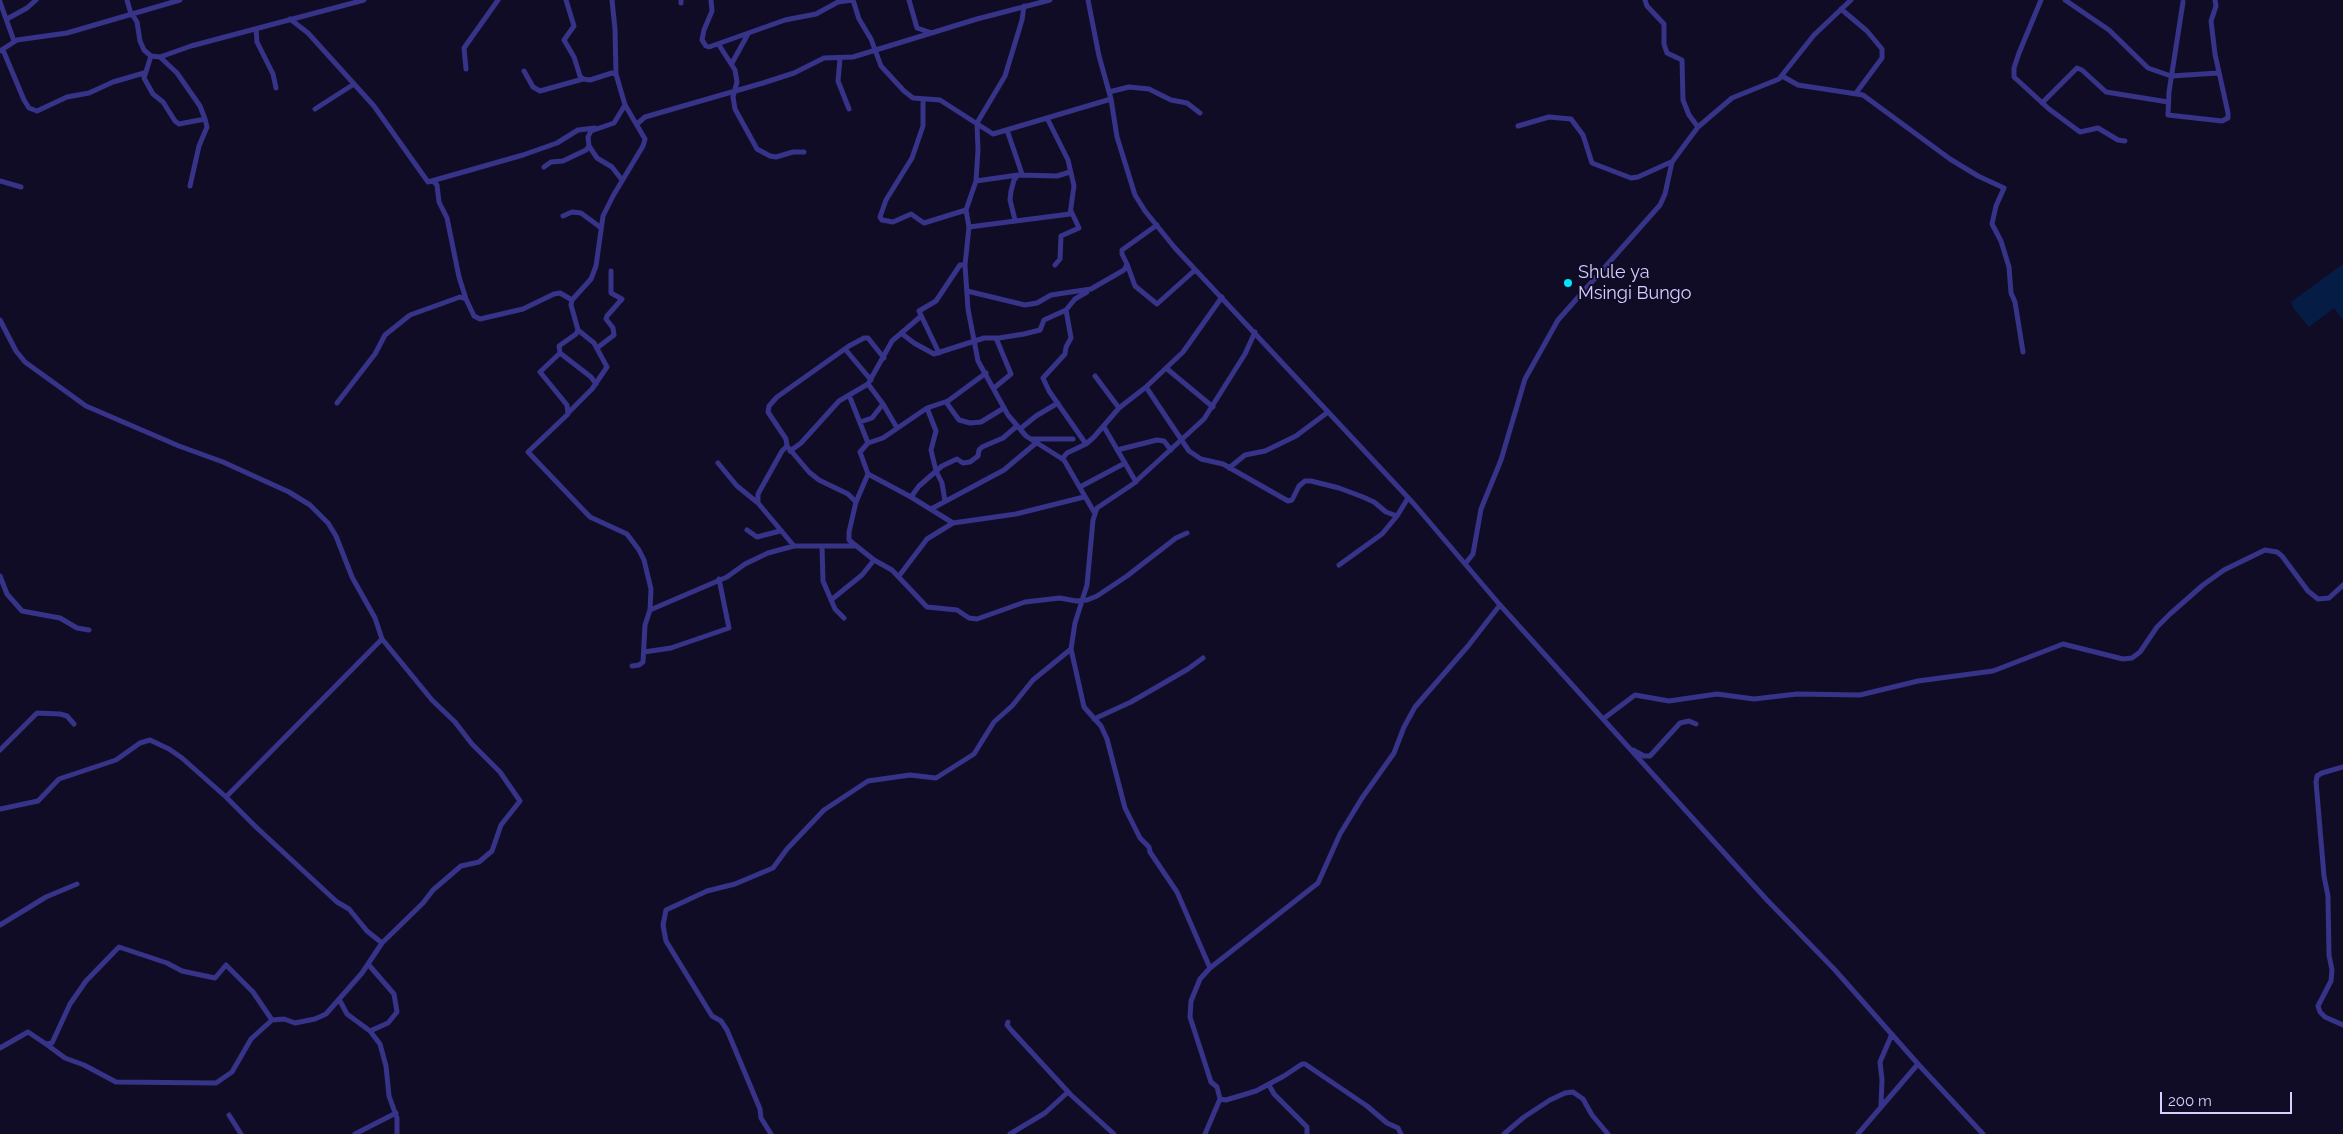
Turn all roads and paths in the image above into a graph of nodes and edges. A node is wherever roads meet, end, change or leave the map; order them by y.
1 (36, 0) edge
2 (127, 0) edge
3 (180, 0) edge
4 (364, 0) edge
5 (498, 0) edge
6 (566, 0) edge
7 (612, 0) edge
8 (711, 0) edge
9 (853, 0) edge
10 (909, 0) edge
11 (1050, 0) edge
12 (1088, 0) edge
13 (1645, 0) edge
14 (1851, 0) edge
15 (2041, 0) edge
16 (2065, 0) edge
17 (2215, 0) edge
18 (0, 2) edge
19 (2183, 2) dead end
20 (1024, 6) junction
21 (1841, 9) junction
22 (132, 14) junction
23 (7, 19) junction
24 (290, 19) junction
25 (256, 29) junction
26 (932, 33) junction
27 (748, 34) junction
28 (14, 41) junction
29 (719, 44) junction
30 (875, 50) junction
31 (2, 51) edge
32 (151, 56) junction
33 (160, 57) junction
34 (840, 59) junction
35 (732, 63) junction
36 (466, 69) dead end
37 (524, 71) dead end
38 (2218, 73) junction
39 (144, 74) junction
40 (616, 74) junction
41 (1782, 76) junction
42 (2171, 76) junction
43 (582, 80) junction
44 (737, 82) junction
45 (354, 84) junction
46 (276, 88) dead end
47 (743, 89) junction
48 (733, 92) junction
49 (1109, 92) junction
50 (1856, 93) junction
51 (1111, 99) junction
52 (923, 100) junction
53 (2168, 102) junction
54 (2042, 103) junction
55 (625, 105) junction
56 (849, 109) dead end
57 (315, 110) dead end
58 (1200, 112) dead end
59 (632, 116) junction
60 (1047, 118) junction
61 (205, 119) junction
62 (641, 119) junction
63 (977, 123) junction
64 (637, 124) junction
65 (1518, 126) dead end
66 (1698, 126) junction
67 (595, 128) junction
68 (1007, 130) junction
69 (2125, 141) dead end
70 (589, 146) junction
71 (804, 152) dead end
72 (1672, 162) junction
73 (544, 168) dead end
74 (1070, 172) junction
75 (1020, 175) junction
76 (622, 180) junction
77 (0, 181) edge
78 (433, 181) junction
79 (976, 181) junction
80 (21, 186) dead end
81 (190, 186) dead end
82 (966, 210) junction
83 (1071, 211) junction
84 (563, 216) dead end
85 (1015, 220) junction
86 (1157, 225) junction
87 (600, 227) junction
88 (969, 227) junction
89 (1127, 264) junction
90 (965, 265) junction
91 (1055, 265) dead end
92 (1195, 270) junction
93 (611, 271) dead end
94 (1088, 290) junction
95 (967, 291) junction
96 (1222, 297) junction
97 (466, 299) junction
98 (572, 300) junction
99 (1066, 310) junction
100 (920, 317) junction
101 (0, 320) edge
102 (578, 330) junction
103 (1254, 332) junction
104 (902, 333) junction
105 (996, 338) junction
106 (975, 341) junction
107 (597, 348) junction
108 (845, 349) junction
109 (2023, 352) dead end
110 (560, 353) junction
111 (939, 353) junction
112 (884, 358) junction
113 (1166, 368) junction
114 (986, 373) junction
115 (1095, 376) dead end
116 (870, 382) junction
117 (596, 384) junction
118 (1146, 387) junction
119 (994, 388) junction
120 (849, 395) junction
121 (946, 402) junction
122 (337, 403) dead end
123 (1058, 403) junction
124 (883, 404) junction
125 (1213, 407) junction
126 (927, 408) junction
127 (1004, 408) junction
128 (1119, 408) junction
129 (1328, 412) junction
130 (568, 414) junction
131 (860, 422) junction
132 (897, 428) junction
133 (1018, 428) junction
134 (1104, 428) junction
135 (1030, 439) junction
136 (1073, 439) dead end
137 (1182, 440) junction
138 (868, 443) junction
139 (1036, 443) junction
140 (1086, 444) junction
141 (789, 448) junction
142 (1117, 450) junction
143 (1171, 450) junction
144 (1062, 459) junction
145 (718, 463) dead end
146 (1125, 463) junction
147 (1229, 468) junction
148 (936, 470) junction
149 (868, 474) junction
150 (1136, 482) junction
151 (1080, 487) junction
152 (911, 496) junction
153 (1084, 497) junction
154 (1408, 498) junction
155 (856, 502) junction
156 (944, 502) junction
157 (758, 503) junction
158 (931, 509) junction
159 (1094, 512) junction
160 (1397, 516) junction
161 (953, 524) junction
162 (747, 530) dead end
163 (780, 531) junction
164 (1186, 533) dead end
165 (794, 546) junction
166 (822, 546) junction
167 (854, 546) junction
168 (874, 560) junction
169 (1465, 564) junction
170 (1339, 565) dead end
171 (0, 576) edge
172 (899, 576) junction
173 (719, 579) junction
174 (2343, 585) edge
175 (831, 600) junction
176 (1082, 601) junction
177 (1500, 605) junction
178 (650, 610) junction
179 (844, 618) dead end
180 (89, 630) dead end
181 (382, 640) junction
182 (1071, 649) junction
183 (644, 652) junction
184 (1203, 658) dead end
185 (632, 666) dead end
186 (1094, 719) junction
187 (1603, 719) junction
188 (74, 724) dead end
189 (1696, 724) dead end
190 (1630, 749) junction
191 (0, 750) edge
192 (2343, 767) edge
193 (226, 797) junction
194 (0, 809) edge
195 (77, 884) dead end
196 (0, 925) edge
197 (382, 943) junction
198 (368, 964) junction
199 (1210, 968) junction
200 (340, 999) junction
201 (272, 1020) junction
202 (1008, 1022) dead end
203 (2343, 1025) edge
204 (370, 1031) junction
205 (1892, 1034) junction
206 (46, 1044) junction
207 (0, 1048) edge
208 (1918, 1064) junction
209 (1269, 1085) junction
210 (1068, 1092) junction
211 (1220, 1098) junction
212 (1881, 1106) junction
213 (396, 1113) junction
214 (230, 1115) dead end
215 (241, 1134) edge
216 (355, 1134) edge
217 (397, 1134) edge
218 (771, 1134) edge
219 (1010, 1134) edge
220 (1114, 1134) edge
221 (1205, 1134) edge
222 (1307, 1134) edge
223 (1401, 1134) edge
224 (1504, 1134) edge
225 (1608, 1134) edge
226 (1858, 1134) edge
227 (1983, 1134) edge

1 - 23 street
2 - 22 street
3 - 22 street
4 - 24 street
5 - 36 street
6 - 43 street
7 - 40 street
8 - 29 street
9 - 27 street
9 - 30 street
10 - 26 street
11 - 20 street
12 - 49 street
13 - 66 street
14 - 21 street
15 - 54 street
16 - 42 street
17 - 38 street
18 - 23 street
19 - 42 street
20 - 26 street
20 - 63 street
21 - 41 street
21 - 50 street
22 - 28 street
22 - 32 street
23 - 28 street
24 - 25 street
24 - 45 street
25 - 33 street
25 - 46 street
26 - 30 street
27 - 29 street
27 - 35 street
28 - 31 street
29 - 35 street
30 - 34 street
30 - 52 street
31 - 39 street
32 - 33 street
32 - 39 street
33 - 61 street
34 - 47 street
34 - 56 street
35 - 44 street
37 - 43 street
38 - 42 street
38 - 53 street
39 - 61 street
40 - 43 street
40 - 55 street
41 - 50 street
41 - 66 street
42 - 53 street
44 - 47 street
44 - 48 street
45 - 57 street
45 - 78 street
47 - 48 street
48 - 62 street
48 - 71 street
49 - 51 street
49 - 58 street
50 - 109 street
51 - 60 street
51 - 86 street
52 - 63 street
52 - 82 street
53 - 54 street
54 - 69 street
55 - 59 street
55 - 67 street
59 - 62 street
59 - 64 street
60 - 68 street
60 - 74 street
61 - 81 street
62 - 64 street
63 - 68 street
63 - 79 street
64 - 76 street
65 - 72 street
66 - 72 street
67 - 70 street
67 - 78 street
68 - 75 street
70 - 73 street
70 - 76 street
72 - 169 street
74 - 75 street
74 - 83 street
75 - 79 street
75 - 85 street
76 - 87 street
77 - 80 street
78 - 97 street
79 - 82 street
82 - 88 street
83 - 85 street
83 - 91 street
84 - 87 street
85 - 88 street
86 - 89 street
86 - 92 street
87 - 98 street
88 - 90 street
89 - 92 street
89 - 94 street
90 - 95 street
90 - 100 street
92 - 96 street
93 - 107 street
94 - 95 street
94 - 99 street
95 - 106 street
96 - 103 street
96 - 113 street
97 - 98 street
97 - 122 street
98 - 102 street
99 - 105 street
99 - 123 street
100 - 104 street
100 - 111 street
101 - 181 street
102 - 107 street
102 - 110 street
103 - 125 street
103 - 129 street
104 - 111 street
104 - 112 street
105 - 106 street
105 - 119 street
106 - 111 street
106 - 114 street
107 - 117 street
108 - 112 street
108 - 116 street
108 - 141 street
110 - 117 street
110 - 130 street
112 - 116 street
113 - 118 street
113 - 125 street
114 - 119 street
114 - 121 street
115 - 128 street
116 - 120 street
116 - 124 street
117 - 130 street
118 - 128 street
118 - 137 street
119 - 127 street
120 - 131 street
120 - 141 street
121 - 126 street
121 - 127 street
123 - 133 street
123 - 140 street
124 - 131 street
124 - 132 street
125 - 137 street
126 - 132 street
126 - 148 street
127 - 133 street
128 - 134 street
129 - 147 street
129 - 154 street
130 - 178 street
131 - 138 street
132 - 138 street
133 - 135 street
133 - 148 street
134 - 140 street
134 - 142 street
135 - 136 street
135 - 139 street
137 - 143 street
137 - 147 street
138 - 149 street
139 - 144 street
139 - 156 street
140 - 144 street
141 - 155 street
141 - 157 street
142 - 143 street
142 - 146 street
143 - 150 street
144 - 151 street
145 - 157 street
146 - 150 street
146 - 151 street
147 - 160 street
148 - 152 street
148 - 156 street
149 - 152 street
149 - 155 street
150 - 159 street
151 - 153 street
152 - 158 street
153 - 159 street
153 - 161 street
154 - 160 street
154 - 169 street
155 - 167 street
156 - 158 street
157 - 163 street
158 - 161 street
159 - 176 street
160 - 170 street
161 - 172 street
162 - 163 street
163 - 165 street
164 - 176 street
165 - 166 street
165 - 173 street
166 - 167 street
166 - 175 street
167 - 168 street
168 - 172 street
168 - 175 street
169 - 177 street
171 - 180 street
172 - 176 street
173 - 178 street
173 - 183 street
174 - 187 street
175 - 179 street
176 - 182 street
177 - 187 street
177 - 199 street
178 - 183 street
181 - 193 street
181 - 197 street
182 - 186 street
182 - 218 street
183 - 185 street
184 - 186 street
186 - 199 street
187 - 190 street
188 - 191 street
189 - 190 street
190 - 205 street
192 - 203 street
193 - 194 street
193 - 197 street
195 - 196 street
197 - 198 street
198 - 200 street
198 - 204 street
199 - 211 street
200 - 201 street
200 - 204 street
201 - 206 street
201 - 206 street
202 - 210 street
204 - 213 street
205 - 208 street
205 - 212 street
206 - 207 street
208 - 212 street
208 - 227 street
209 - 211 street
209 - 222 street
209 - 223 street
210 - 219 street
210 - 220 street
211 - 221 street
212 - 226 street
213 - 216 street
213 - 217 street
214 - 215 street
224 - 225 street

